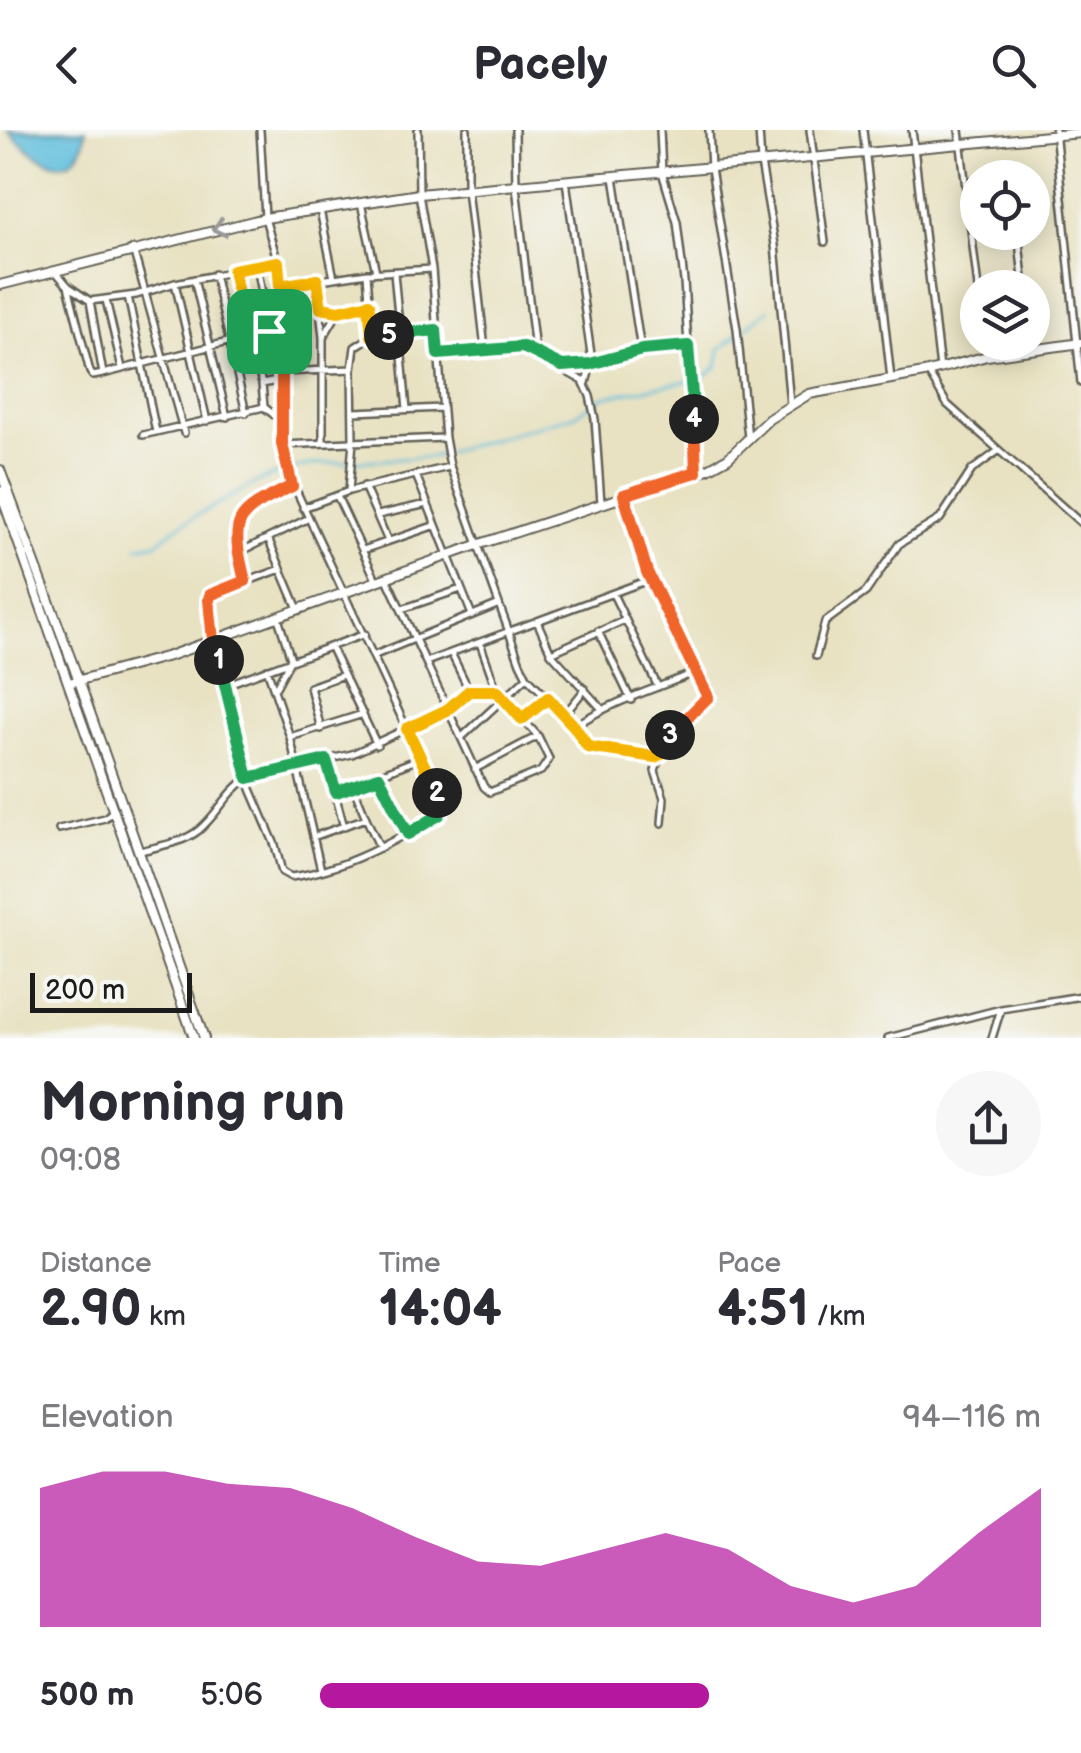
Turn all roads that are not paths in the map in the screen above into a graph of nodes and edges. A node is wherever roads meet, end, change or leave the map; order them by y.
1 (260, 130) edge
2 (418, 130) edge
3 (466, 130) edge
4 (515, 130) edge
5 (660, 130) edge
6 (709, 130) edge
7 (759, 130) edge
8 (810, 130) edge
9 (864, 130) edge
10 (912, 130) edge
11 (959, 130) edge
12 (1055, 133) edge
13 (1081, 133) edge
14 (1007, 135) edge
15 (960, 144) junction
16 (913, 149) junction
17 (864, 154) junction
18 (812, 158) junction
19 (962, 160) edge
20 (760, 163) junction
21 (711, 168) junction
22 (662, 172) junction
23 (614, 177) junction
24 (566, 181) junction
25 (516, 186) junction
26 (467, 189) junction
27 (419, 194) junction
28 (361, 204) junction
29 (320, 210) junction
30 (265, 218) junction
31 (825, 242) dead end
32 (133, 250) junction
33 (278, 262) junction
34 (257, 266) junction
35 (432, 269) junction
36 (233, 270) junction
37 (55, 271) junction
38 (394, 271) junction
39 (376, 272) junction
40 (367, 273) junction
41 (214, 274) junction
42 (334, 278) junction
43 (194, 280) junction
44 (317, 280) junction
45 (175, 283) junction
46 (0, 285) edge
47 (68, 286) junction
48 (280, 286) junction
49 (144, 291) junction
50 (128, 296) junction
51 (106, 300) junction
52 (90, 302) junction
53 (369, 304) junction
54 (321, 308) junction
55 (339, 311) junction
56 (282, 328) junction
57 (436, 330) junction
58 (269, 331) junction
59 (400, 334) junction
60 (247, 336) junction
61 (372, 336) junction
62 (323, 338) junction
63 (228, 340) junction
64 (1079, 343) edge
65 (210, 345) junction
66 (1050, 345) edge
67 (688, 346) junction
68 (485, 349) junction
69 (642, 350) junction
70 (189, 351) junction
71 (535, 351) junction
72 (438, 354) junction
73 (163, 358) junction
74 (971, 360) edge
75 (591, 362) junction
76 (142, 364) junction
77 (562, 366) junction
78 (122, 368) junction
79 (940, 368) junction
80 (323, 369) junction
81 (352, 369) junction
82 (282, 372) junction
83 (928, 372) junction
84 (103, 374) junction
85 (891, 379) junction
86 (282, 380) junction
87 (586, 383) junction
88 (1081, 383) edge
89 (262, 384) junction
90 (790, 404) junction
91 (264, 408) junction
92 (442, 408) junction
93 (407, 409) junction
94 (246, 412) junction
95 (354, 412) junction
96 (227, 418) junction
97 (207, 422) junction
98 (282, 422) junction
99 (183, 430) junction
100 (156, 432) junction
101 (142, 435) dead end
102 (444, 438) junction
103 (748, 438) junction
104 (353, 441) junction
105 (323, 442) junction
106 (282, 444) junction
107 (998, 451) junction
108 (450, 466) junction
109 (0, 470) edge
110 (696, 472) junction
111 (416, 475) junction
112 (292, 486) junction
113 (364, 486) junction
114 (349, 490) junction
115 (0, 491) edge
116 (624, 495) junction
117 (337, 496) junction
118 (602, 503) junction
119 (428, 504) junction
120 (302, 508) junction
121 (378, 514) junction
122 (14, 516) junction
123 (308, 519) junction
124 (1081, 524) edge
125 (436, 526) junction
126 (268, 538) junction
127 (388, 541) junction
128 (476, 545) junction
129 (363, 550) junction
130 (238, 553) junction
131 (448, 556) junction
132 (282, 569) junction
133 (387, 578) junction
134 (651, 579) junction
135 (245, 581) junction
136 (377, 582) junction
137 (460, 589) junction
138 (346, 594) junction
139 (613, 594) junction
140 (497, 605) junction
141 (299, 610) junction
142 (402, 610) junction
143 (472, 615) junction
144 (278, 618) junction
145 (626, 620) junction
146 (537, 621) junction
147 (598, 631) junction
148 (365, 634) junction
149 (507, 634) junction
150 (415, 637) junction
151 (213, 641) junction
152 (480, 642) junction
153 (330, 647) junction
154 (450, 652) junction
155 (551, 653) junction
156 (375, 655) junction
157 (816, 656) dead end
158 (291, 659) junction
159 (426, 662) junction
160 (267, 669) junction
161 (697, 672) junction
162 (343, 675) junction
163 (527, 678) junction
164 (80, 681) junction
165 (68, 684) junction
166 (228, 684) junction
167 (276, 687) junction
168 (658, 688) junction
169 (585, 689) junction
170 (469, 691) junction
171 (497, 691) junction
172 (548, 698) junction
173 (503, 700) junction
174 (631, 700) junction
175 (601, 708) junction
176 (447, 710) junction
177 (363, 714) junction
178 (564, 714) junction
179 (522, 719) junction
180 (574, 726) junction
181 (321, 729) junction
182 (407, 729) junction
183 (538, 736) junction
184 (290, 737) junction
185 (462, 737) junction
186 (377, 744) junction
187 (661, 754) junction
188 (421, 758) junction
189 (326, 760) junction
190 (297, 766) junction
191 (475, 769) junction
192 (379, 777) junction
193 (248, 778) junction
194 (354, 786) junction
195 (336, 792) junction
196 (114, 810) junction
197 (366, 818) junction
198 (662, 823) dead end
199 (344, 827) junction
200 (59, 829) dead end
201 (408, 834) junction
202 (313, 838) junction
203 (380, 848) junction
204 (140, 851) junction
205 (321, 870) junction
206 (1081, 996) edge
207 (1001, 1009) junction
208 (926, 1027) junction
209 (194, 1038) edge
210 (204, 1038) edge
211 (888, 1038) edge
212 (932, 1038) edge
213 (992, 1038) edge

1 - 30 street
2 - 27 street
3 - 26 street
4 - 25 street
5 - 22 street
6 - 21 street
7 - 20 street
8 - 18 street
9 - 17 street
10 - 16 street
11 - 15 street
12 - 13 street
12 - 14 street
12 - 64 street
14 - 15 street
15 - 16 street
15 - 19 street
16 - 17 street
16 - 79 street
17 - 18 street
17 - 85 street
18 - 20 street
18 - 31 street
20 - 21 street
20 - 90 street
21 - 22 street
21 - 103 street
22 - 23 street
22 - 67 street
23 - 24 street
23 - 69 street
24 - 25 street
24 - 75 street
25 - 26 street
25 - 71 street
26 - 27 street
26 - 68 street
27 - 28 street
27 - 35 street
28 - 29 street
28 - 39 street
29 - 30 street
29 - 42 street
30 -> 32 street
30 - 33 street
32 - 37 street
32 - 49 street
33 - 34 street
33 - 48 street
34 - 36 street
34 - 58 street
35 - 38 street
35 - 57 street
36 - 41 street
36 - 60 street
37 - 46 street
37 - 47 street
38 - 39 street
38 - 59 street
39 - 40 street
40 - 42 street
40 - 53 street
41 - 43 street
41 - 63 street
42 - 44 street
43 - 45 street
43 - 65 street
44 - 48 street
44 - 54 street
45 - 49 street
45 - 70 street
47 - 52 street
47 - 84 street
48 - 56 street
49 - 50 street
49 - 73 street
50 - 51 street
50 - 76 street
51 - 52 street
51 - 78 street
52 - 84 street
53 - 55 street
53 - 61 street
54 - 55 street
54 - 62 street
55 - 62 street
56 - 58 street
56 - 82 street
57 - 59 street
57 - 72 street
58 - 60 street
59 - 61 street
59 - 93 street
60 - 63 street
60 - 89 street
61 - 81 street
62 - 80 street
63 - 65 street
63 - 94 street
64 - 66 street
64 - 88 street
65 - 70 street
65 - 96 street
67 - 69 street
67 - 110 street
68 - 71 street
68 - 72 street
69 - 75 street
70 - 73 street
70 - 97 street
71 - 77 street
72 - 92 street
73 - 76 street
73 - 99 street
74 - 79 street
75 - 77 street
75 - 87 street
76 - 78 street
76 - 100 street
77 - 87 street
78 - 84 street
79 - 83 street
80 - 81 street
80 - 82 street
80 - 105 street
81 - 95 street
82 - 86 street
83 - 85 street
83 - 107 street
85 - 90 street
86 - 89 street
86 - 98 street
87 - 118 street
89 - 91 street
90 - 103 street
91 - 94 street
91 - 98 street
92 - 93 street
92 - 102 street
93 - 95 street
94 - 96 street
95 - 104 street
96 - 97 street
97 - 99 street
98 - 106 street
99 - 100 street
100 - 101 street
102 - 104 street
102 - 108 street
103 - 110 street
104 - 105 street
104 - 114 street
105 - 106 street
106 - 112 street
107 - 124 street
107 - 157 street
108 - 111 street
108 - 128 street
109 - 122 street
110 - 116 street
111 - 113 street
111 - 119 street
112 - 120 street
112 - 130 street
113 - 114 street
113 - 121 street
114 - 117 street
115 - 122 street
116 - 118 street
116 - 134 street
117 - 120 street
117 - 129 street
118 - 128 street
119 - 121 street
119 - 125 street
120 - 123 street
121 - 127 street
122 - 164 street
122 - 165 street
123 - 126 street
123 - 138 street
125 - 127 street
125 - 131 street
126 - 130 street
126 - 132 street
127 - 129 street
128 - 131 street
128 - 140 street
129 - 136 street
130 - 135 street
131 - 133 street
131 - 137 street
132 - 135 street
132 - 141 street
133 - 136 street
133 - 142 street
134 - 139 street
134 - 161 street
135 - 151 street
136 - 138 street
137 - 142 street
137 - 143 street
138 - 141 street
138 - 148 street
139 - 145 street
139 - 146 street
140 - 143 street
140 - 149 street
141 - 144 street
142 - 150 street
143 - 150 street
144 - 151 street
144 - 158 street
145 - 147 street
145 - 168 street
146 - 149 street
146 - 155 street
147 - 155 street
147 - 174 street
148 - 153 street
148 - 156 street
149 - 152 street
149 - 163 street
150 - 156 street
150 - 159 street
151 - 164 street
151 - 166 street
152 - 154 street
152 - 171 street
153 - 158 street
153 - 162 street
154 - 159 street
154 - 170 street
155 - 169 street
156 - 182 street
158 - 160 street
158 - 167 street
159 - 176 street
160 - 166 street
160 - 167 street
161 - 168 street
161 - 187 street
162 - 177 street
162 - 181 street
163 - 172 street
163 - 173 street
164 - 165 street
164 - 204 street
165 - 196 street
166 - 193 street
167 - 184 street
168 - 174 street
169 - 175 street
169 - 178 street
170 - 171 street
170 - 176 street
171 - 173 street
172 - 178 street
172 - 179 street
173 - 179 street
173 - 185 street
174 - 175 street
175 - 180 street
176 - 182 street
176 - 185 street
177 - 181 street
177 - 186 street
178 - 180 street
179 - 183 street
180 - 187 street
181 - 184 street
182 - 186 street
182 - 188 street
183 - 191 street
183 - 191 street
184 - 190 street
185 - 191 street
186 - 189 street
187 - 198 street
188 - 192 street
188 - 201 street
189 - 190 street
189 - 195 street
190 - 193 street
190 - 202 street
192 - 194 street
192 - 201 street
193 - 204 street
193 - 205 street
194 - 195 street
194 - 197 street
195 - 199 street
196 - 200 street
196 - 209 street
197 - 199 street
197 - 203 street
199 - 202 street
201 - 203 street
202 - 205 street
203 - 205 street
204 - 210 street
206 - 207 street
207 - 208 street
207 - 213 street
208 - 211 street
208 - 212 street

